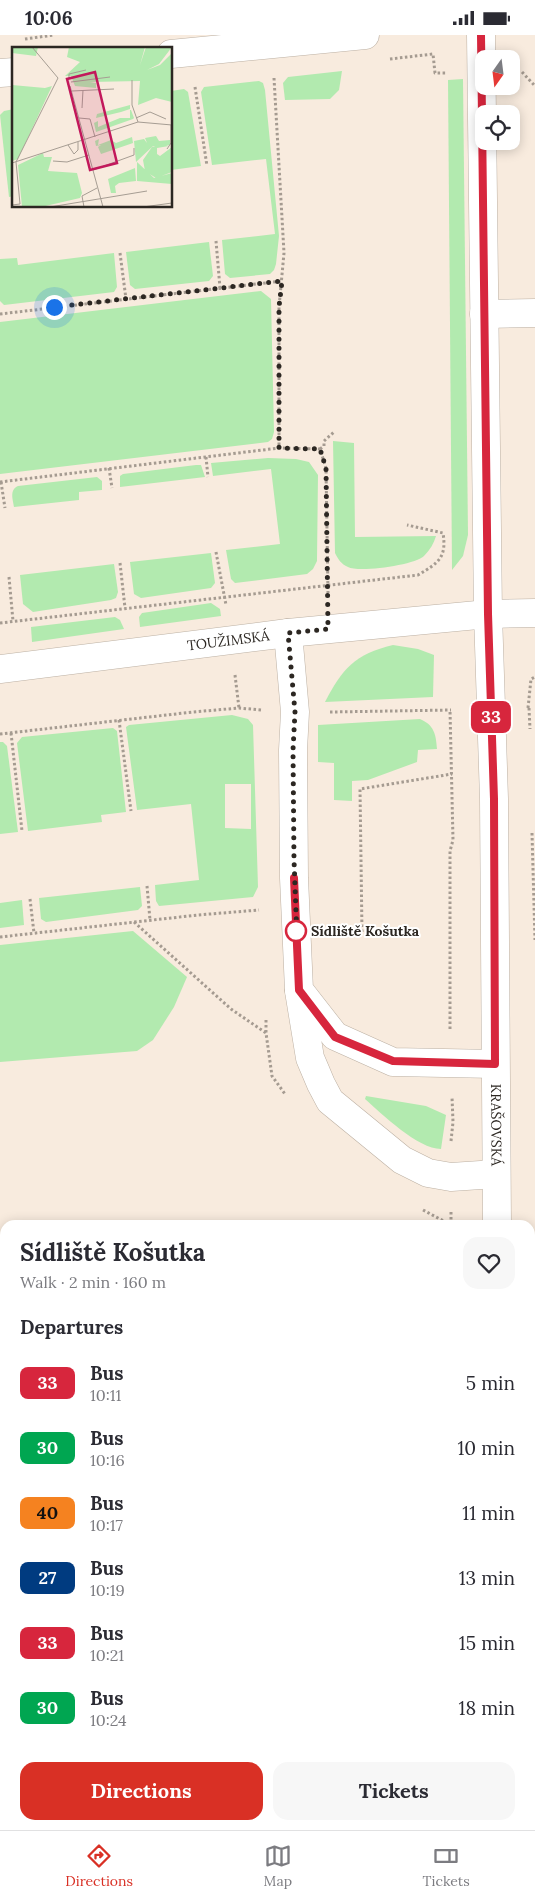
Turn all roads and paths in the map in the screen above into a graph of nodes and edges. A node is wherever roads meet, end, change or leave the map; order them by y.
1 (365, 35) edge
2 (481, 35) edge
3 (272, 43) junction
4 (172, 55) edge
5 (520, 72) edge
6 (194, 81) dead end
7 (535, 86) edge
8 (207, 165) dead end
9 (216, 241) dead end
10 (120, 253) dead end
11 (282, 281) junction
12 (220, 288) junction
13 (126, 299) junction
14 (535, 313) edge
15 (0, 314) edge
16 (484, 314) junction
17 (334, 432) dead end
18 (279, 448) junction
19 (320, 449) junction
20 (206, 457) junction
21 (109, 468) junction
22 (208, 477) dead end
23 (1, 482) edge
24 (112, 488) dead end
25 (4, 508) dead end
26 (407, 525) dead end
27 (216, 552) dead end
28 (120, 563) dead end
29 (9, 577) dead end
30 (328, 584) junction
31 (225, 596) junction
32 (125, 608) junction
33 (535, 613) edge
34 (488, 614) junction
35 (13, 621) junction
36 (0, 623) edge
37 (328, 629) junction
38 (288, 633) junction
39 (234, 667) dead end
40 (0, 669) edge
41 (239, 709) junction
42 (460, 709) dead end
43 (267, 710) dead end
44 (450, 710) junction
45 (320, 713) dead end
46 (120, 720) junction
47 (11, 732) junction
48 (0, 734) edge
49 (452, 773) junction
50 (131, 811) dead end
51 (22, 831) dead end
52 (147, 886) dead end
53 (30, 899) dead end
54 (265, 909) dead end
55 (150, 920) junction
56 (134, 923) junction
57 (362, 932) dead end
58 (34, 933) junction
59 (0, 937) edge
60 (299, 990) junction
61 (452, 1063) junction
62 (495, 1064) junction
63 (272, 1076) dead end
64 (496, 1173) junction
65 (451, 1177) junction
66 (452, 1220) edge
67 (497, 1220) edge

1 - 3 street
2 - 16 street, KRAŠOVSKÁ
3 - 4 street
3 - 11 path
5 - 7 path
6 - 8 path
9 - 12 path
10 - 13 path
11 - 12 path
11 - 18 path
12 - 13 path
13 - 15 path
14 - 16 street
16 - 34 street, KRAŠOVSKÁ
17 - 19 path
18 - 19 path
18 - 20 path
19 - 30 path
20 - 21 path
20 - 22 path
21 - 23 path
21 - 24 path
23 - 25 path
26 - 30 path
27 - 31 path
28 - 32 path
29 - 35 path
30 - 31 path
30 - 37 path
31 - 32 path
32 - 35 path
33 - 34 street, TOUŽIMSKÁ
34 - 37 street, TOUŽIMSKÁ
34 - 62 street, KRAŠOVSKÁ
35 - 36 path
37 - 38 street, TOUŽIMSKÁ
38 - 40 street, TOUŽIMSKÁ
38 - 60 street
39 - 41 path
41 - 43 path
41 - 46 path
42 - 44 path
44 - 45 path
44 - 49 path
46 - 47 path
46 - 50 path
47 - 48 path
47 - 51 path
49 - 57 path
49 - 61 path
52 - 55 path
53 - 58 path
54 - 55 path
55 - 56 path
56 - 58 path
56 - 63 path
58 - 59 path
60 - 61 street
60 - 65 street
61 - 62 street
61 - 65 path
62 - 64 street, KRAŠOVSKÁ
64 - 65 street
64 - 67 street, KRAŠOVSKÁ
65 - 66 path

